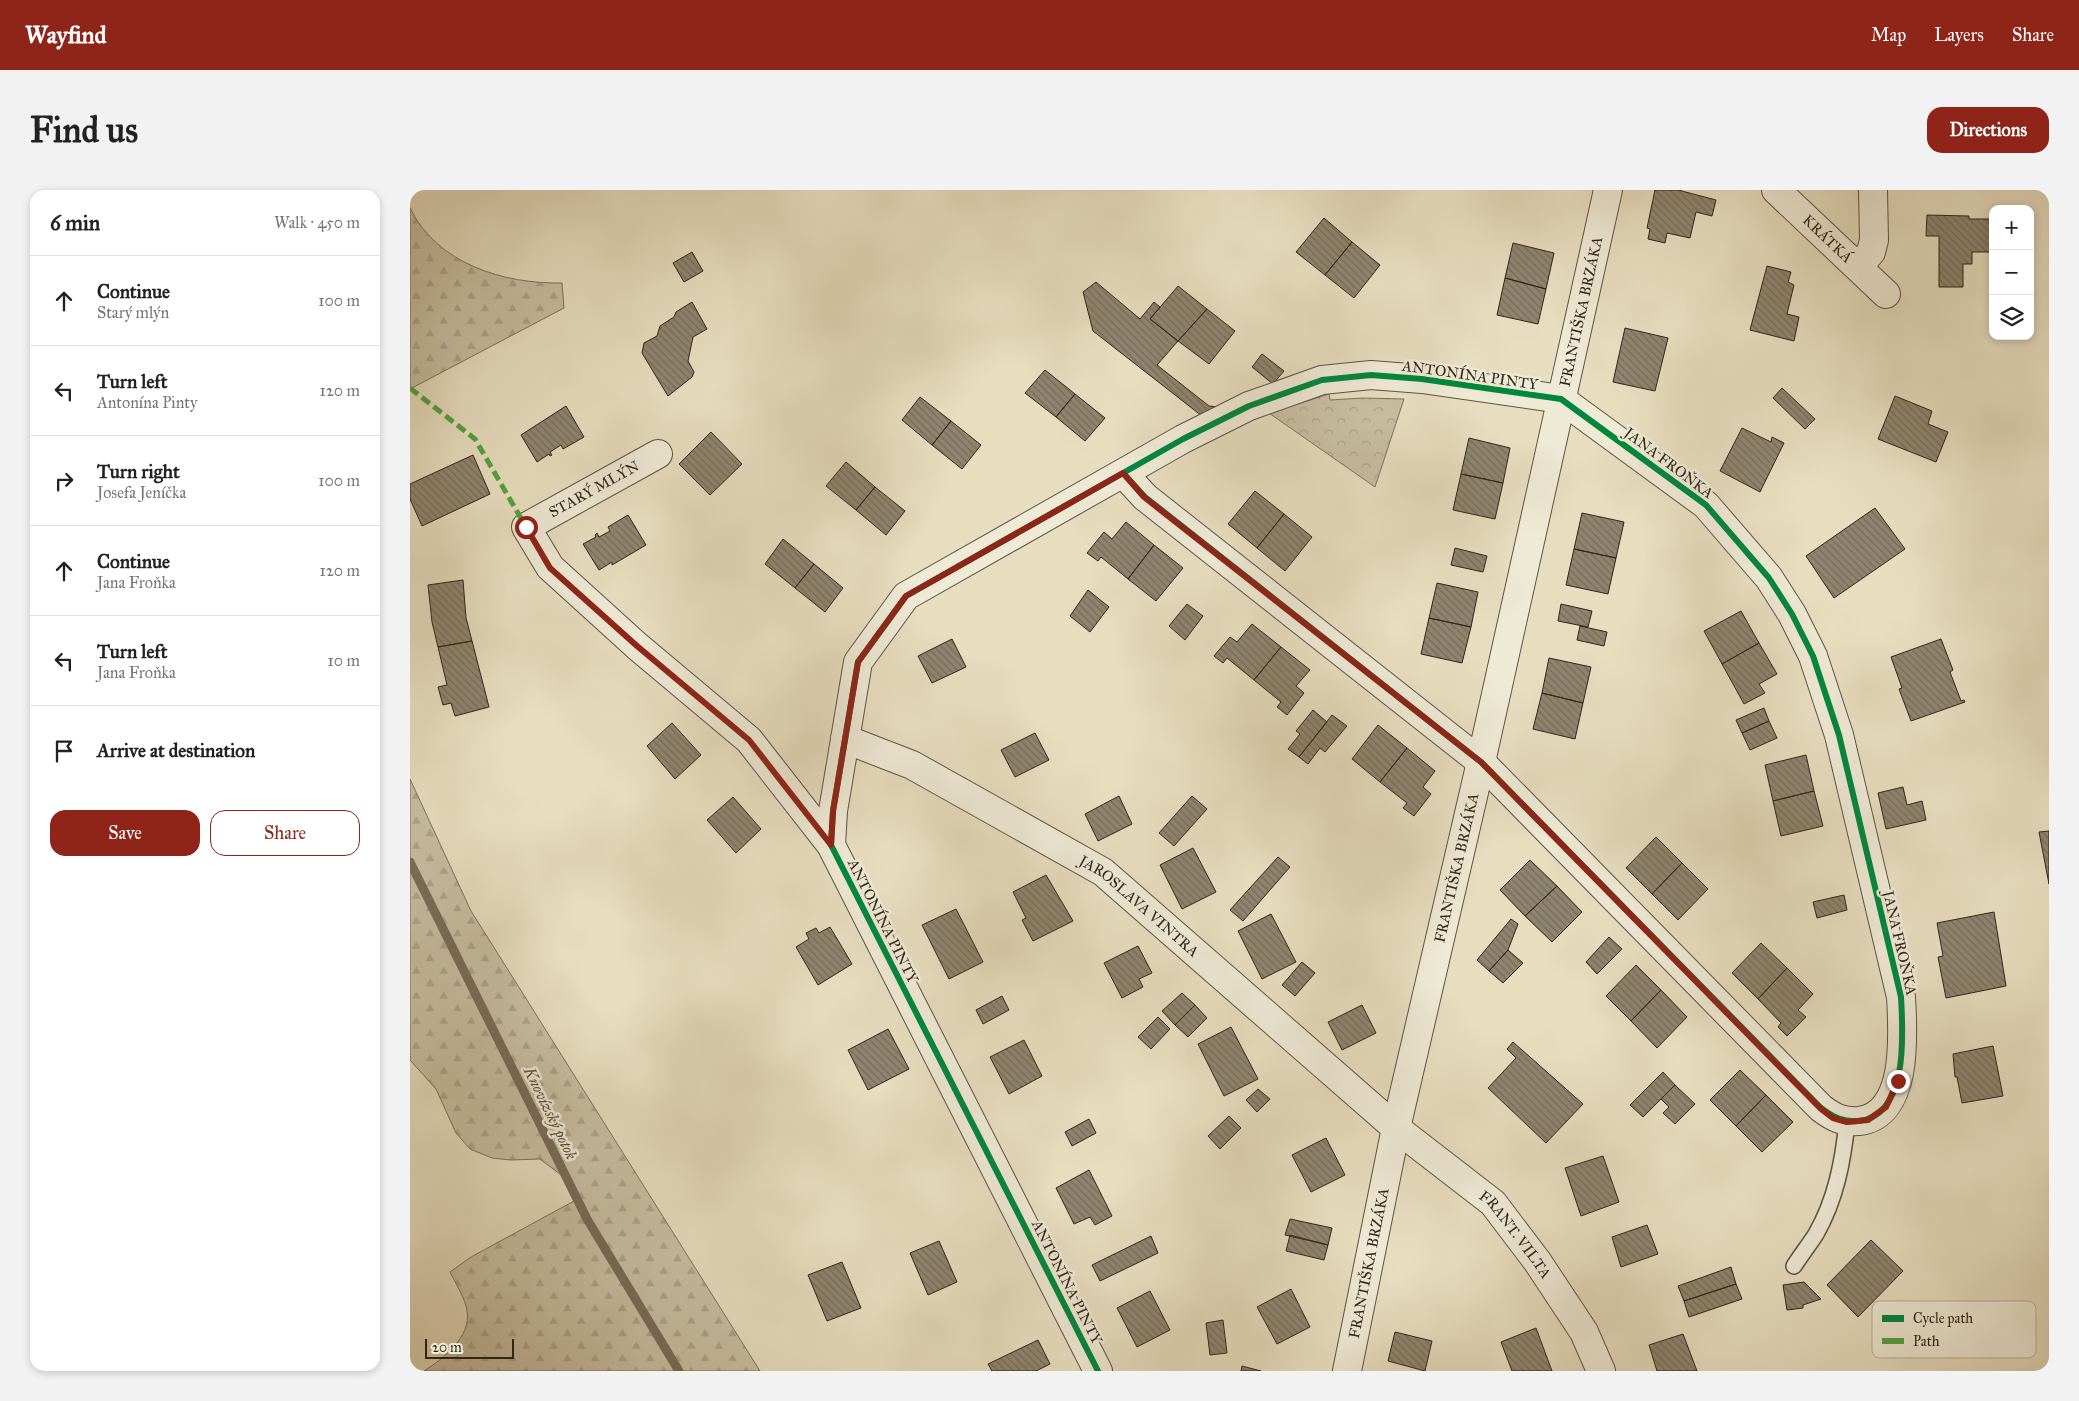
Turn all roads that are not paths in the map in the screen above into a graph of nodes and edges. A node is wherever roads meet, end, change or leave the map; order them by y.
1 (1608, 190) edge
2 (1776, 190) edge
3 (1873, 190) edge
4 (1858, 267) junction
5 (1886, 294) dead end
6 (1561, 399) junction
7 (658, 454) dead end
8 (1123, 473) junction
9 (845, 739) junction
10 (1481, 762) junction
11 (831, 845) junction
12 (1847, 1122) junction
13 (1396, 1128) junction
14 (1794, 1266) dead end
15 (1098, 1371) edge
16 (1347, 1371) edge
17 (1601, 1371) edge

1 - 6 street, FRANTIŠKA BRZÁKA
2 - 4 street, KRÁTKÁ
3 - 4 street, KRÁTKÁ
4 - 5 street, KRÁTKÁ
6 - 8 street, ANTONÍNA PINTY
6 - 10 street, FRANTIŠKA BRZÁKA
6 - 12 street, JANA FROŇKA
7 - 11 street, STARÝ MLÝN
8 - 9 street, ANTONÍNA PINTY
8 - 10 street
9 - 11 street, ANTONÍNA PINTY
9 - 13 street, JAROSLAVA VINTRA
10 - 12 street
10 - 13 street, FRANTIŠKA BRZÁKA
11 - 15 street, ANTONÍNA PINTY
12 - 14 lane
13 - 16 street, FRANTIŠKA BRZÁKA
13 - 17 street, FRANT. VILTA

